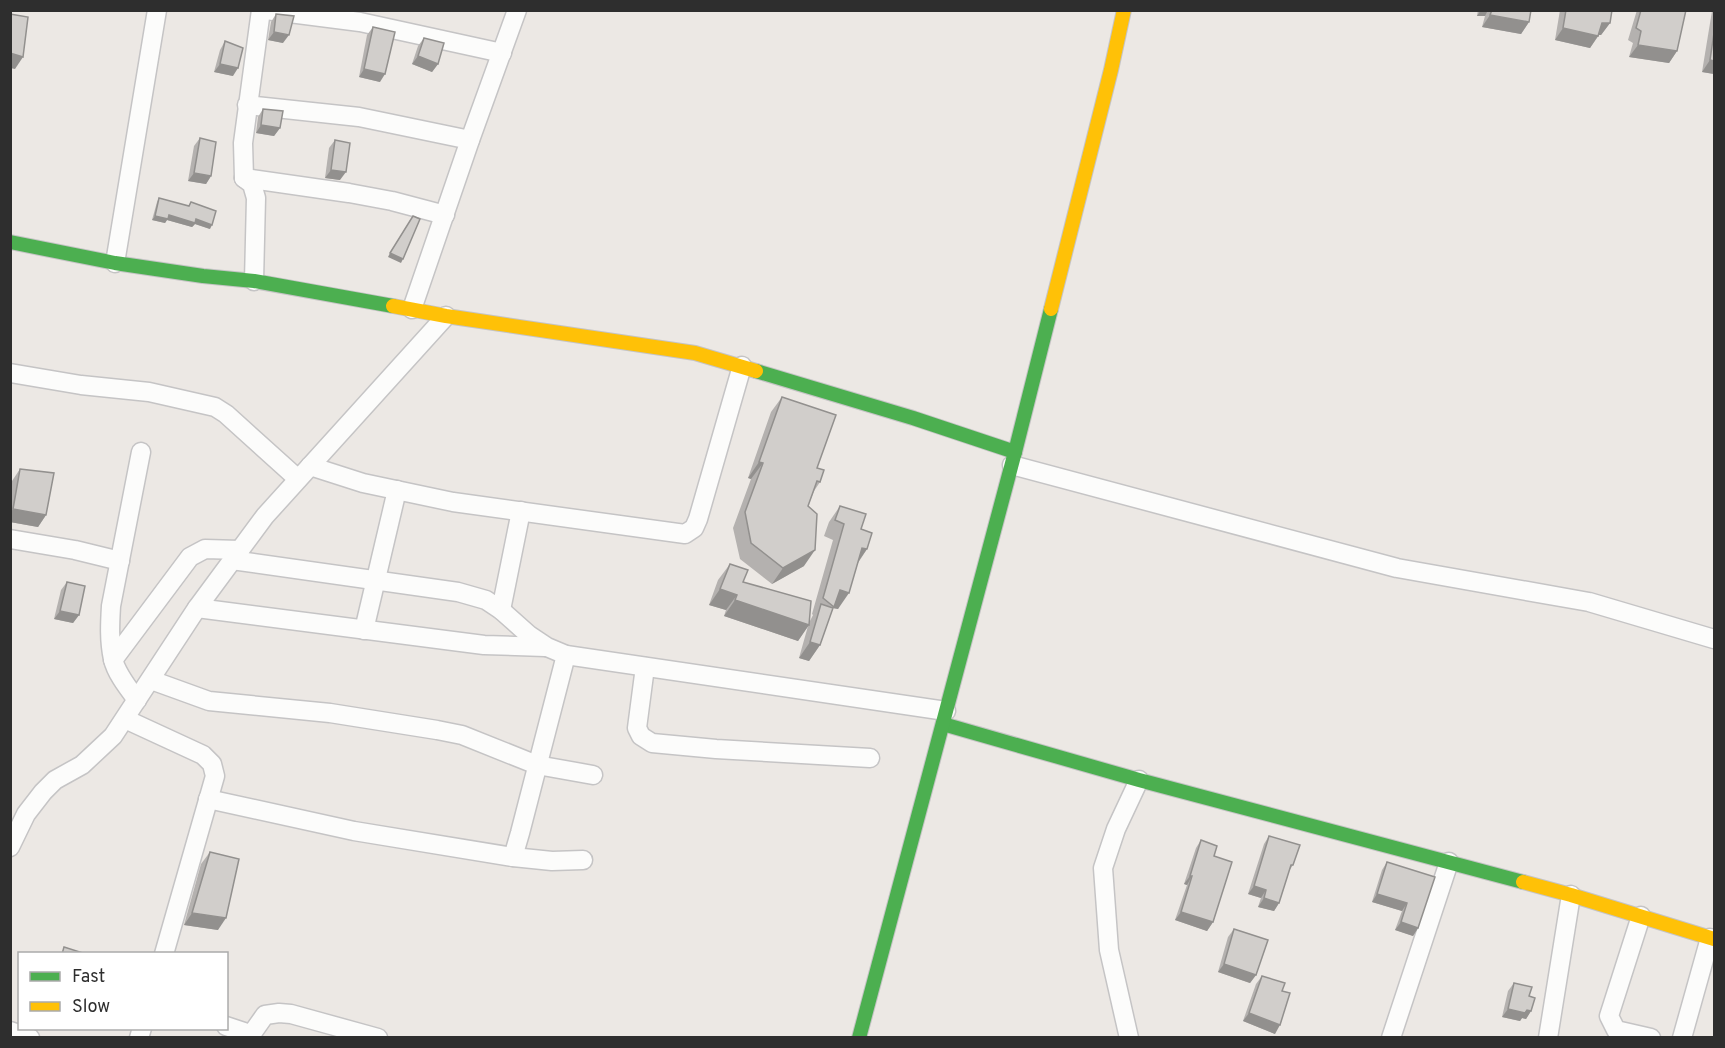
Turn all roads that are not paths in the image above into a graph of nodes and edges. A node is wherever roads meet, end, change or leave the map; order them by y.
1 (157, 10) edge
2 (261, 10) edge
3 (266, 10) edge
4 (517, 10) edge
5 (1124, 10) edge
6 (502, 53) junction
7 (247, 105) junction
8 (470, 140) junction
9 (244, 178) junction
10 (445, 215) junction
11 (10, 242) edge
12 (115, 263) junction
13 (254, 281) junction
14 (412, 309) junction
15 (446, 316) junction
16 (742, 366) junction
17 (10, 373) edge
18 (141, 452) dead end
19 (1013, 459) junction
20 (304, 473) junction
21 (397, 490) junction
22 (520, 511) junction
23 (10, 539) edge
24 (236, 555) junction
25 (120, 561) junction
26 (375, 580) junction
27 (197, 608) junction
28 (501, 610) junction
29 (364, 630) junction
30 (1714, 639) edge
31 (547, 647) junction
32 (566, 655) junction
33 (113, 660) junction
34 (645, 667) junction
35 (151, 680) junction
36 (137, 700) junction
37 (944, 718) junction
38 (125, 719) junction
39 (870, 758) dead end
40 (537, 765) junction
41 (593, 775) dead end
42 (1139, 780) junction
43 (208, 799) junction
44 (10, 847) edge
45 (513, 857) junction
46 (583, 860) dead end
47 (1449, 862) junction
48 (1571, 895) junction
49 (1641, 916) junction
50 (1712, 939) edge
51 (165, 952) edge
52 (228, 1027) edge
53 (10, 1031) edge
54 (30, 1038) edge
55 (378, 1038) edge
56 (859, 1038) edge
57 (1129, 1038) edge
58 (1390, 1038) edge
59 (1548, 1038) edge
60 (1651, 1038) edge
61 (1682, 1038) edge

1 - 12 street
2 - 7 street
3 - 6 street
4 - 6 street
5 - 19 street
6 - 8 street
7 - 8 street
7 - 9 street
8 - 10 street
9 - 10 street
9 - 13 street
10 - 14 street
11 - 12 street
12 - 13 street
13 - 14 street
14 - 15 street
15 - 16 street
15 - 20 street
16 - 19 street
16 - 22 street
17 - 20 street
18 - 25 street
19 - 30 street
19 - 37 street
20 - 21 street
20 - 24 street
21 - 22 street
21 - 26 street
22 - 28 street
23 - 25 street
24 - 26 street
24 - 27 street
24 - 33 street
25 - 33 street
26 - 28 street
26 - 29 street
27 - 29 street
27 - 35 street
28 - 31 street
29 - 31 street
31 - 32 street
32 - 34 street
32 - 40 street
33 - 36 street
34 - 37 street
34 - 39 street
35 - 36 street
35 - 40 street
36 - 38 street
37 - 42 street
37 - 56 street
38 - 43 street
38 - 44 street
40 - 41 street
40 - 45 street
42 - 47 street
42 - 57 street
43 - 45 street
43 - 51 street
45 - 46 street
47 - 48 street
47 - 58 street
48 - 49 street
48 - 59 street
49 - 50 street
49 - 60 street
50 - 61 street
52 - 55 street
53 - 54 street

